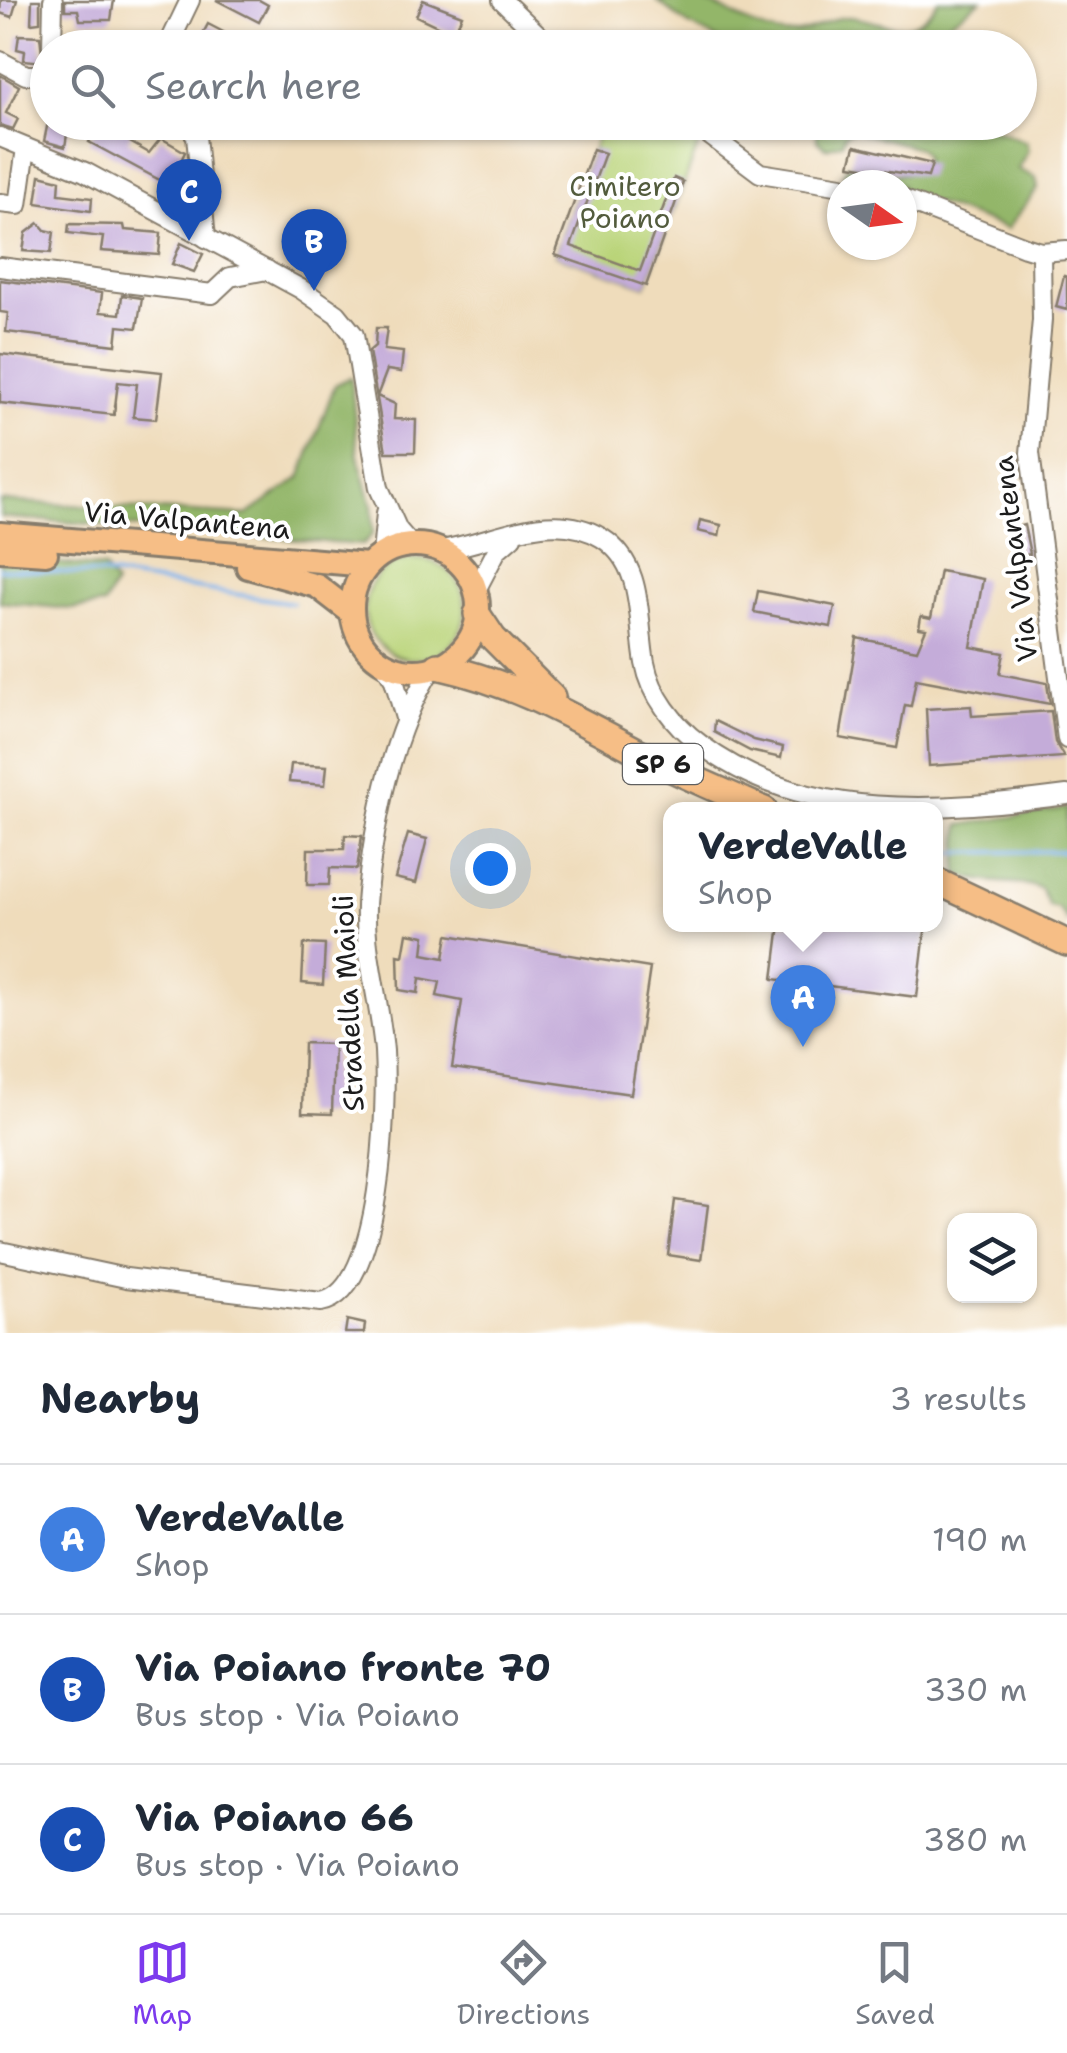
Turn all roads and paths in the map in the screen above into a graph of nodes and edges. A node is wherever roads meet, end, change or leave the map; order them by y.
1 (53, 0) edge
2 (190, 0) edge
3 (502, 0) edge
4 (52, 30) edge
5 (176, 30) edge
6 (533, 30) edge
7 (0, 62) edge
8 (30, 75) edge
9 (0, 137) edge
10 (196, 140) edge
11 (716, 140) edge
12 (26, 148) junction
13 (199, 182) junction
14 (827, 184) edge
15 (0, 203) edge
16 (917, 205) edge
17 (174, 221) junction
18 (206, 238) junction
19 (228, 250) junction
20 (1067, 250) edge
21 (1040, 252) junction
22 (0, 267) edge
23 (267, 270) junction
24 (212, 294) junction
25 (386, 507) junction
26 (516, 533) junction
27 (0, 534) edge
28 (411, 544) junction
29 (0, 550) edge
30 (440, 550) junction
31 (375, 559) junction
32 (476, 603) junction
33 (352, 612) junction
34 (383, 662) junction
35 (435, 667) junction
36 (567, 710) junction
37 (406, 718) junction
38 (1067, 739) edge
39 (1067, 796) edge
40 (746, 802) edge
41 (836, 802) edge
42 (943, 806) edge
43 (943, 884) edge
44 (1067, 942) edge
45 (0, 1251) edge

1 - 4 street
2 - 5 street
3 - 6 street
7 - 8 street
9 - 12 street
10 - 13 street
11 - 14 street
12 - 15 street
12 - 17 street
13 - 17 street
13 - 18 street
16 - 21 street
17 - 18 street
18 - 19 street
19 - 23 street
19 - 24 street
20 - 21 street
21 - 38 street, Via Valpantena
22 - 24 street
23 - 24 street
23 - 25 street
25 - 28 street
25 - 31 street
26 - 30 street
26 - 32 street
26 - 41 street
27 - 31 main road, Via Valpantena
28 - 30 main road
28 - 31 main road, Via Valpantena
29 - 33 main road, Via Valpantena
30 - 32 main road
31 - 33 main road
32 - 35 main road
32 - 36 highway
33 - 34 main road, Via Valpantena
34 - 35 main road
34 - 37 street
35 - 36 highway
35 - 37 street, Stradella Maioli
36 - 40 highway, SP 6
37 - 45 street, Stradella Maioli
39 - 42 street
43 - 44 highway

